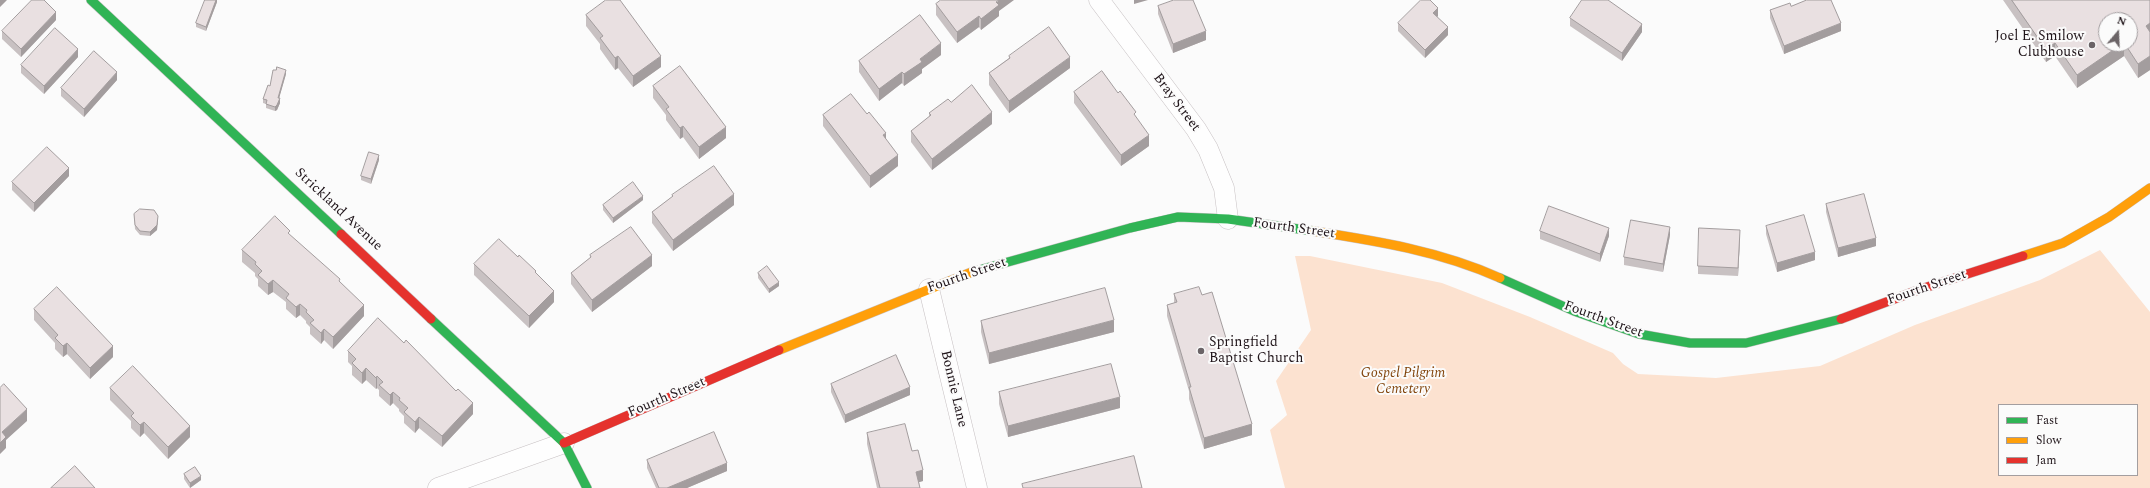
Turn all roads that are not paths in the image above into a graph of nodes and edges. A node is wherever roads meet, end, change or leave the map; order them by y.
1 (92, 0) edge
2 (1098, 0) edge
3 (2150, 188) edge
4 (1228, 219) junction
5 (929, 289) junction
6 (564, 442) junction
7 (438, 488) edge
8 (587, 488) edge
9 (977, 488) edge

1 - 6 street, Strickland Avenue
2 - 4 street, Bray Street
3 - 4 street, Fourth Street
4 - 5 street, Fourth Street
5 - 6 street, Fourth Street
5 - 9 street, Bonnie Lane
6 - 7 street, Fourth Street
6 - 8 street

